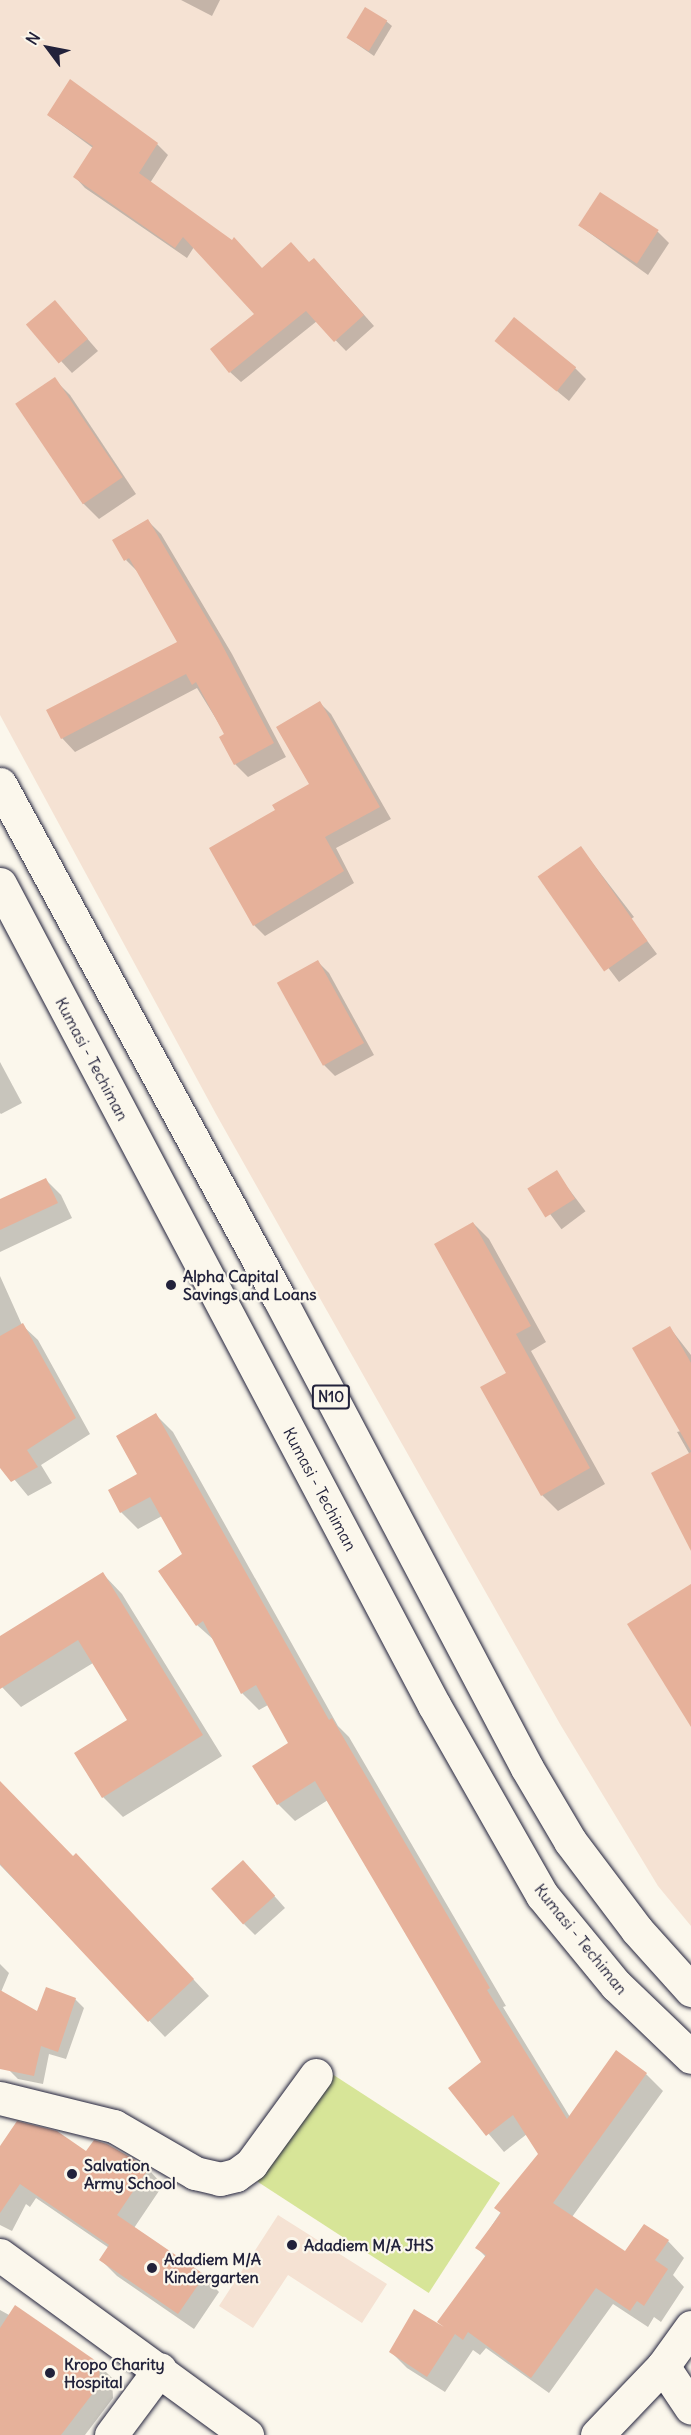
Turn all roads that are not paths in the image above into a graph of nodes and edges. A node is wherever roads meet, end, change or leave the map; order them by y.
1 (0, 784) edge
2 (0, 884) edge
3 (691, 1990) edge
4 (691, 2057) edge
5 (316, 2075) dead end
6 (0, 2098) edge
7 (0, 2255) edge
8 (691, 2327) edge
9 (663, 2366) junction
10 (160, 2369) junction
11 (691, 2408) edge
12 (111, 2435) edge
13 (247, 2435) edge
14 (597, 2435) edge

1 - 3 main road, N10
2 - 4 main road, Kumasi - Techiman
5 - 6 main road
7 - 10 main road
8 - 9 main road
9 - 11 main road
9 - 14 main road
10 - 12 main road
10 - 13 main road

